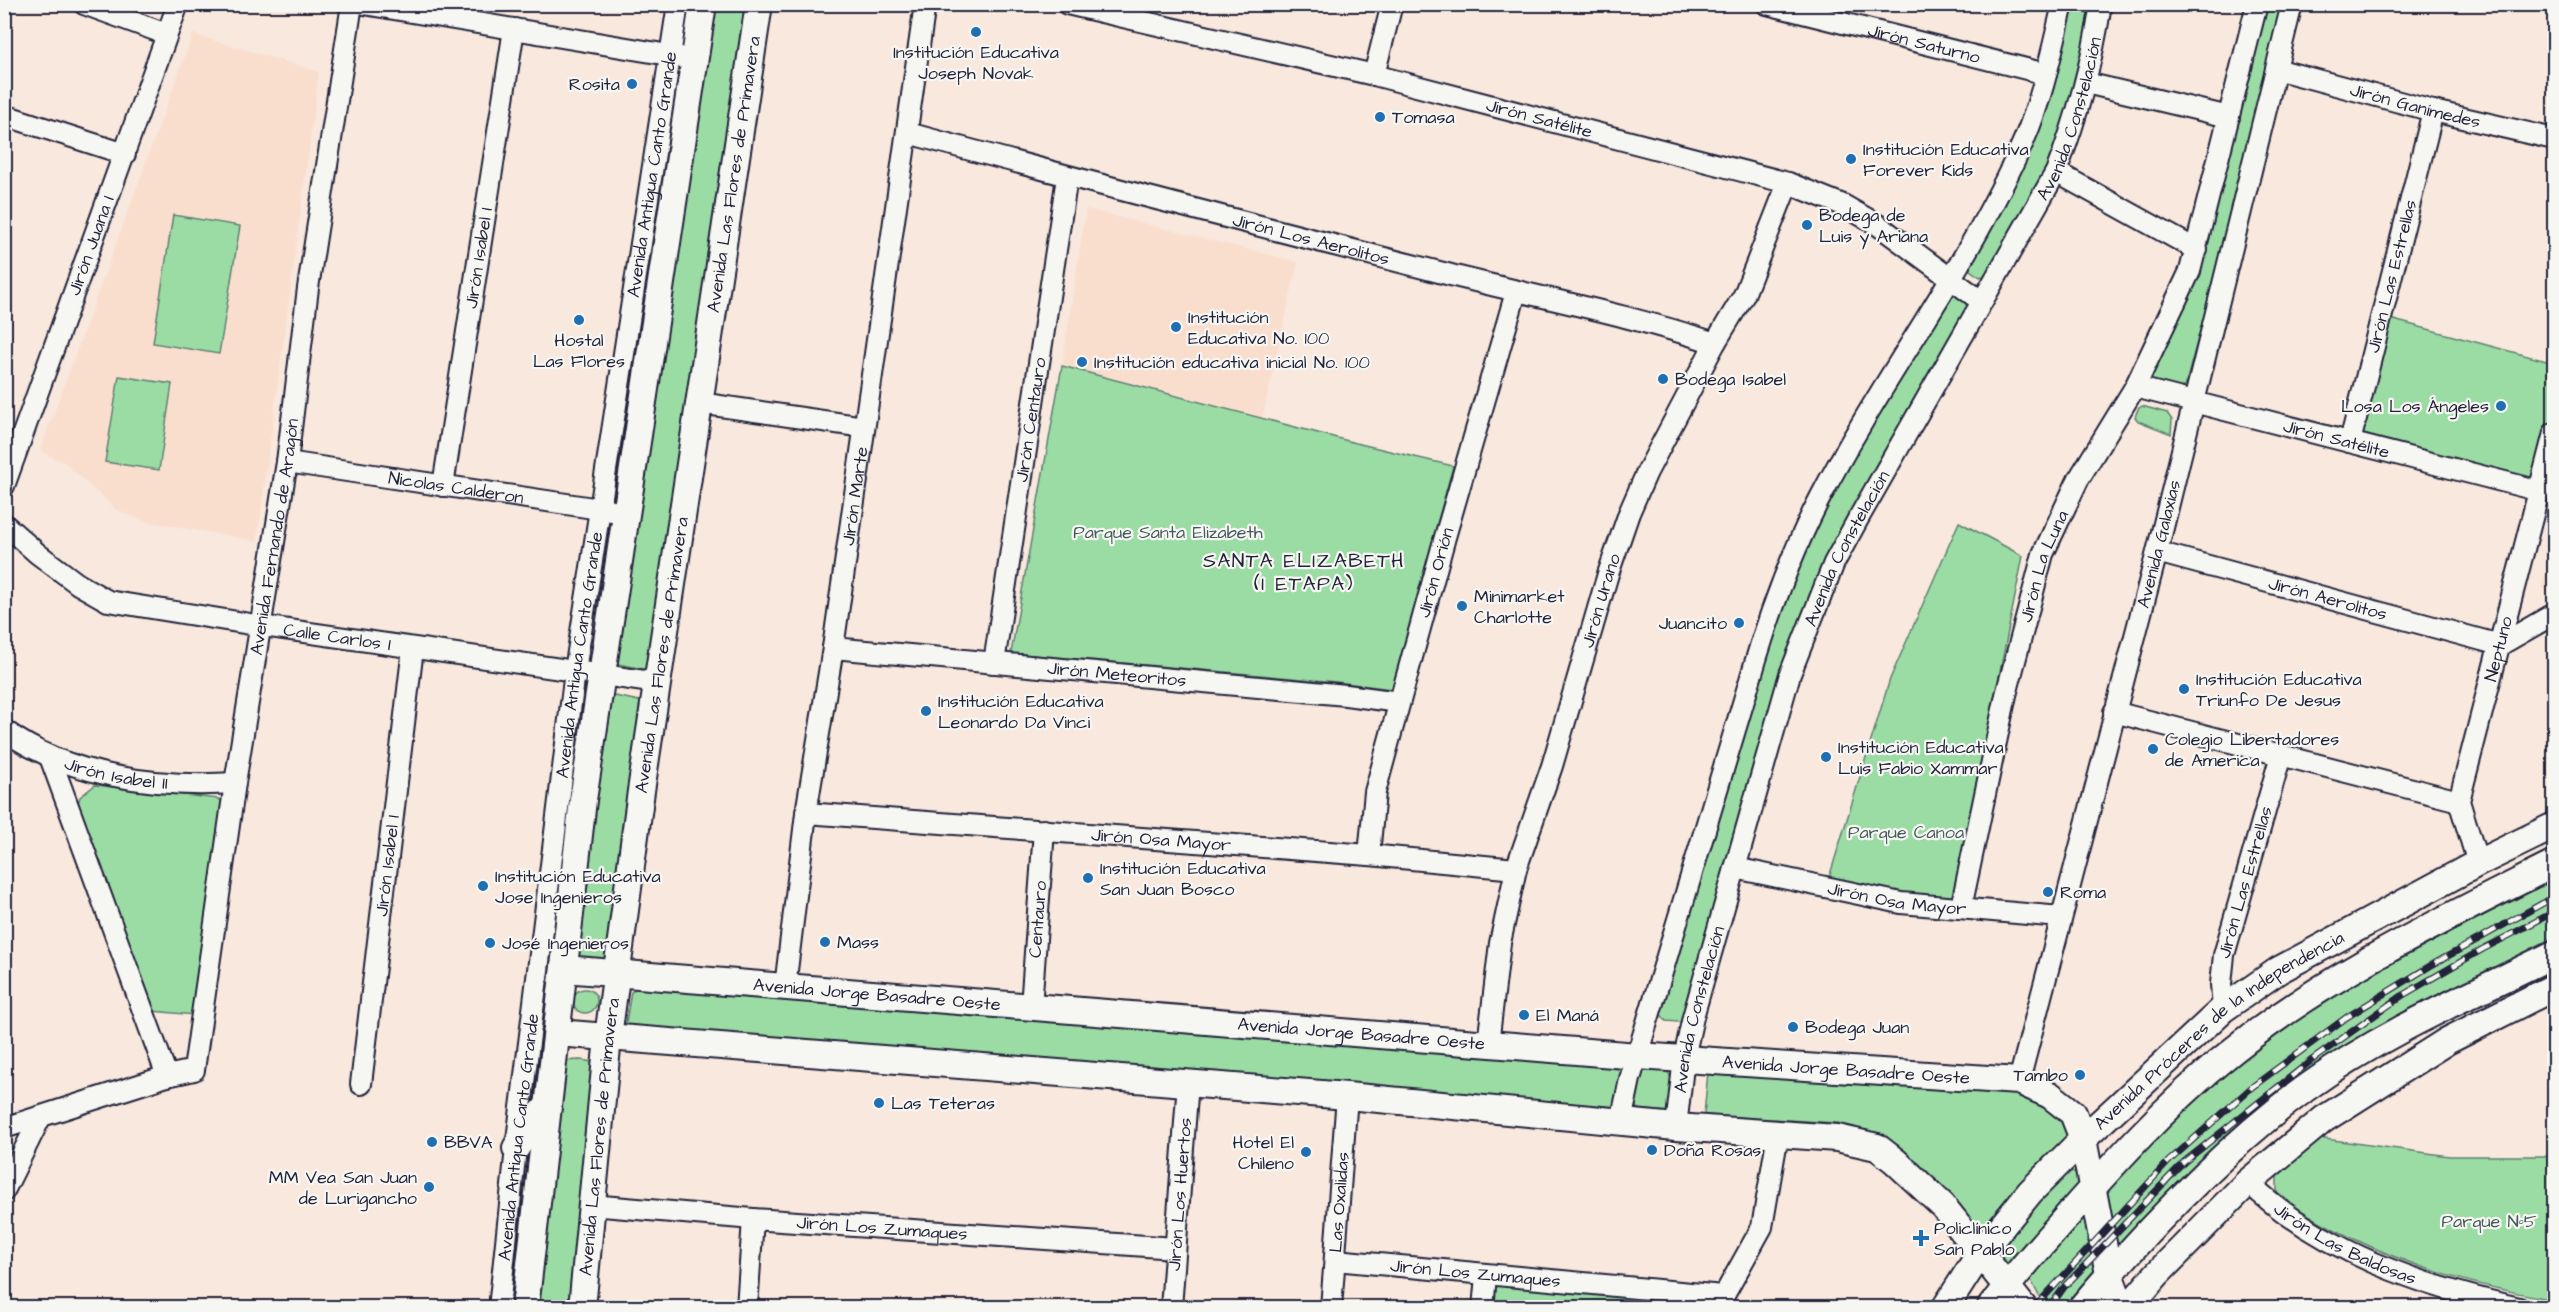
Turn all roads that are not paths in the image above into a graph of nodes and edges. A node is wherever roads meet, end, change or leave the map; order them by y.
1 (84, 4) edge
2 (177, 4) edge
3 (352, 4) edge
4 (364, 4) edge
5 (678, 4) edge
6 (703, 4) edge
7 (759, 4) edge
8 (926, 4) edge
9 (1067, 4) edge
10 (1392, 4) edge
11 (1767, 4) edge
12 (2063, 4) edge
13 (2101, 4) edge
14 (2257, 4) edge
15 (2292, 4) edge
16 (514, 29) junction
17 (166, 34) junction
18 (670, 55) junction
19 (695, 59) junction
20 (2276, 69) junction
21 (2046, 74) junction
22 (1374, 75) junction
23 (2086, 83) junction
24 (2433, 111) junction
25 (4, 115) edge
26 (2229, 117) junction
27 (908, 133) junction
28 (2554, 139) edge
29 (125, 154) junction
30 (2056, 172) junction
31 (1067, 177) junction
32 (1788, 183) junction
33 (2197, 249) junction
34 (1950, 277) junction
35 (1516, 292) junction
36 (1982, 301) junction
37 (1715, 344) junction
38 (2135, 387) junction
39 (2194, 402) junction
40 (699, 403) junction
41 (864, 427) junction
42 (2554, 433) edge
43 (2350, 442) junction
44 (286, 462) junction
45 (4, 486) edge
46 (443, 486) junction
47 (2540, 491) junction
48 (600, 510) junction
49 (627, 513) junction
50 (4, 524) edge
51 (2157, 552) junction
52 (2554, 614) edge
53 (262, 626) junction
54 (2500, 645) junction
55 (413, 648) junction
56 (833, 648) junction
57 (994, 663) junction
58 (575, 672) junction
59 (602, 675) junction
60 (658, 684) junction
61 (1399, 702) junction
62 (2114, 712) junction
63 (4, 730) edge
64 (2281, 755) junction
65 (50, 757) junction
66 (236, 783) junction
67 (2459, 801) junction
68 (806, 813) junction
69 (2554, 826) edge
70 (1044, 830) junction
71 (1369, 855) junction
72 (2478, 863) junction
73 (2554, 864) edge
74 (1735, 868) junction
75 (1516, 869) junction
76 (1961, 908) junction
77 (2061, 916) junction
78 (2554, 954) edge
79 (564, 969) junction
80 (618, 974) junction
81 (785, 987) junction
82 (2552, 994) edge
83 (1031, 1007) junction
84 (2223, 1009) junction
85 (557, 1033) junction
86 (608, 1037) junction
87 (1488, 1044) junction
88 (1638, 1056) junction
89 (1684, 1058) junction
90 (167, 1076) junction
91 (2019, 1081) junction
92 (1188, 1082) junction
93 (362, 1084) dead end
94 (1347, 1096) junction
95 (547, 1107) junction
96 (40, 1118) junction
97 (1621, 1122) junction
98 (1676, 1127) junction
99 (4, 1128) edge
100 (1778, 1134) junction
101 (2083, 1139) junction
102 (516, 1148) junction
103 (2248, 1182) junction
104 (2093, 1186) junction
105 (4, 1191) edge
106 (591, 1205) junction
107 (753, 1219) junction
108 (1175, 1248) junction
109 (1981, 1252) junction
110 (1335, 1260) junction
111 (2109, 1274) junction
112 (1486, 1276) junction
113 (2007, 1284) junction
114 (1720, 1302) edge
115 (499, 1308) edge
116 (525, 1308) edge
117 (582, 1308) edge
118 (747, 1308) edge
119 (1171, 1308) edge
120 (1331, 1308) edge
121 (1483, 1308) edge
122 (1945, 1308) edge
123 (1989, 1308) edge
124 (2024, 1308) edge
125 (2081, 1308) edge
126 (2122, 1308) edge
127 (2128, 1308) edge
128 (2519, 1308) edge

1 - 17 street
2 - 17 street, Jirón Juana I
3 - 44 street, Avenida Fernando de Aragón
4 - 16 street
5 - 18 street, Avenida Antigua Canto Grande
6 - 19 main road
7 - 40 main road, Avenida Las Flores de Primavera
8 - 27 street, Jirón Marte
9 - 22 street, Jirón Satélite
10 - 22 street
11 - 21 street, Jirón Saturno
12 - 21 street, Avenida Constelación
13 - 23 street, Avenida Constelación
14 - 26 street
15 - 20 street, Avenida Galaxias
16 - 18 street
16 - 46 street, Jirón Isabel I
17 - 29 street, Jirón Juana I
18 - 19 street
18 - 48 street, Avenida Antigua Canto Grande
19 - 49 main road
20 - 24 street, Jirón Ganímedes
20 - 39 street, Avenida Galaxias
21 - 34 street, Avenida Constelación
22 - 32 street, Jirón Satélite
23 - 26 street
23 - 30 street, Avenida Constelación
24 - 28 street, Jirón Ganímedes
24 - 43 street, Jirón Las Estrellas
25 - 29 street
26 - 33 street
27 - 31 street, Jirón Los Aerolitos
27 - 41 street, Jirón Marte
29 - 45 street, Jirón Juana I
30 - 33 street
30 - 36 street, Avenida Constelación
31 - 35 street, Jirón Los Aerolitos
31 - 57 street, Jirón Centauro
32 - 34 street, Jirón Satélite
32 - 37 street, Jirón Urano
33 - 38 street, Jirón La Luna
34 - 36 street, Jirón Satélite
34 - 88 street, Avenida Constelación
35 - 37 street, Jirón Los Aerolitos
35 - 61 street, Jirón Orión
36 - 74 street, Avenida Constelación
37 - 75 street, Jirón Urano
38 - 39 street, Jirón Satélite
38 - 76 street, Jirón La Luna
39 - 43 street, Jirón Satélite
39 - 51 street, Avenida Galaxias
40 - 41 street
40 - 60 main road, Avenida Las Flores de Primavera
41 - 56 street, Jirón Marte
42 - 47 street, Neptuno
43 - 47 street, Jirón Satélite
44 - 46 street, Nicolas Calderon
44 - 53 street, Avenida Fernando de Aragón
46 - 48 street, Nicolas Calderon
47 - 54 street, Neptuno
48 - 49 street, Nicolas Calderon
48 - 58 street, Avenida Antigua Canto Grande
49 - 59 main road
50 - 53 street, Calle Carlos I
51 - 54 street, Jirón Aerolitos
51 - 62 street, Avenida Galaxias
52 - 54 street
53 - 55 street, Calle Carlos I
53 - 66 street, Avenida Fernando de Aragón
54 - 67 street, Neptuno
55 - 58 street, Calle Carlos I
55 - 93 street, Jirón Isabel I
56 - 57 street, Jirón Meteoritos
56 - 68 street, Jirón Marte
57 - 61 street, Jirón Meteoritos
58 - 59 street, Calle Carlos I
58 - 102 street, Avenida Antigua Canto Grande
59 - 60 street, Calle Carlos I
59 - 79 main road
60 - 80 main road, Avenida Las Flores de Primavera
61 - 71 street, Jirón Orión
62 - 64 street
62 - 77 street, Avenida Galaxias
63 - 65 street, Jirón Isabel II
64 - 67 street
64 - 84 street, Jirón Las Estrellas
65 - 66 street, Jirón Isabel II
65 - 90 street
66 - 90 street, Avenida Fernando de Aragón
67 - 72 street
68 - 70 street, Jirón Osa Mayor
68 - 81 street, Jirón Marte
69 - 72 main road, Avenida Próceres de la Independencia
70 - 71 street, Jirón Osa Mayor
70 - 83 street, Centauro
71 - 75 street, Jirón Osa Mayor
72 - 84 main road, Avenida Próceres de la Independencia
73 - 104 main road, Avenida Próceres de la Independencia
74 - 76 street, Jirón Osa Mayor
74 - 89 street, Avenida Constelación
75 - 87 street, Jirón Urano
76 - 77 street, Jirón Osa Mayor
77 - 91 street, Avenida Galaxias
78 - 111 main road
79 - 80 main road, Avenida Jorge Basadre Oeste
79 - 85 main road
80 - 81 main road, Avenida Jorge Basadre Oeste
80 - 86 main road, Avenida Las Flores de Primavera
81 - 83 main road, Avenida Jorge Basadre Oeste
82 - 103 main road
83 - 87 main road, Avenida Jorge Basadre Oeste
84 - 101 main road, Avenida Próceres de la Independencia
85 - 86 main road
85 - 95 main road
86 - 92 main road
86 - 106 main road, Avenida Las Flores de Primavera
87 - 88 main road, Avenida Jorge Basadre Oeste
88 - 89 main road, Avenida Jorge Basadre Oeste
88 - 97 street, Avenida Constelación
89 - 91 main road, Avenida Jorge Basadre Oeste
89 - 98 street, Avenida Constelación
90 - 96 street
91 - 101 main road, Avenida Jorge Basadre Oeste
92 - 94 main road
92 - 108 street, Jirón Los Huertos
94 - 97 main road
94 - 110 street, Las Oxalidas
95 - 102 main road
95 - 116 main road
96 - 99 street
96 - 105 street
97 - 98 main road
98 - 100 main road
100 - 109 main road
100 - 114 street
101 - 104 main road, Avenida Jorge Basadre Oeste
101 - 109 main road, Avenida Próceres de la Independencia
102 - 115 street, Avenida Antigua Canto Grande
103 - 127 main road
103 - 128 street, Jirón Las Baldosas
104 - 111 main road, Avenida Jorge Basadre Oeste
104 - 113 main road, Avenida Próceres de la Independencia
106 - 107 street, Jirón Los Zumaques
106 - 117 main road, Avenida Las Flores de Primavera
107 - 108 street, Jirón Los Zumaques
107 - 118 street
108 - 119 street, Jirón Los Huertos
109 - 113 main road
109 - 122 main road, Avenida Próceres de la Independencia
110 - 112 street, Jirón Los Zumaques
110 - 120 street, Las Oxalidas
111 - 125 main road
111 - 126 main road, Avenida Jorge Basadre Oeste
112 - 114 street, Jirón Los Zumaques
112 - 121 street
113 - 123 main road, Avenida Próceres de la Independencia
113 - 124 main road

